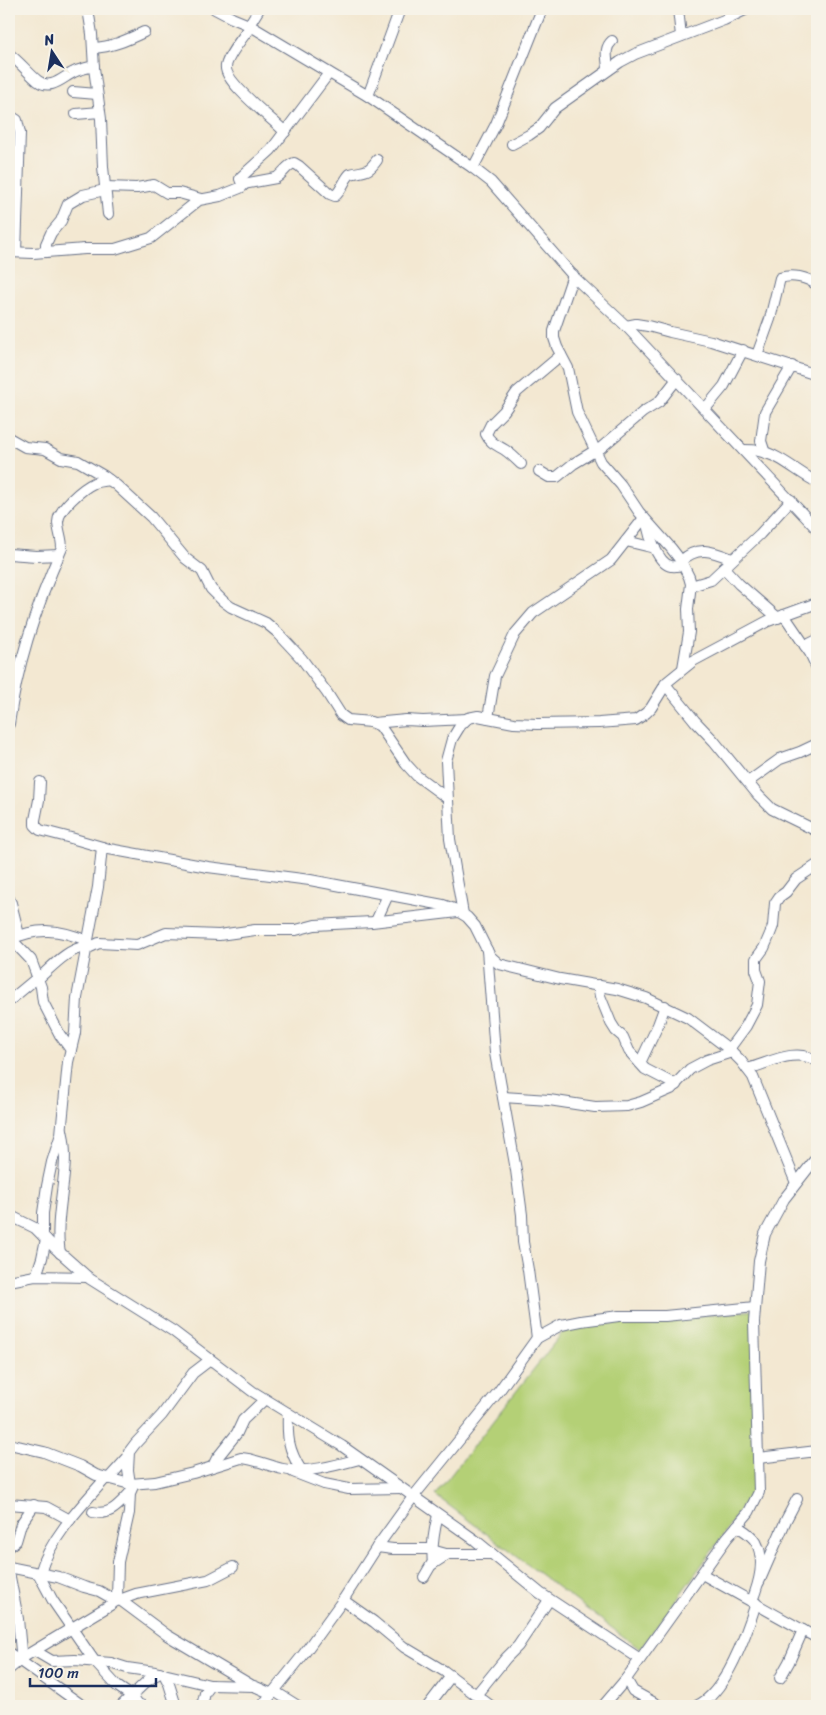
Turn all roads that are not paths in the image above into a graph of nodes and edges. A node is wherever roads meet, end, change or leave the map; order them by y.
1 (88, 9) edge
2 (216, 9) edge
3 (259, 9) edge
4 (400, 9) edge
5 (542, 9) edge
6 (678, 9) edge
7 (747, 9) edge
8 (250, 26) junction
9 (144, 32) dead end
10 (681, 36) junction
11 (612, 41) dead end
12 (93, 48) junction
13 (9, 54) edge
14 (94, 66) junction
15 (608, 70) junction
16 (329, 74) junction
17 (73, 92) dead end
18 (97, 94) junction
19 (368, 96) junction
20 (100, 112) junction
21 (76, 114) dead end
22 (9, 115) edge
23 (285, 132) junction
24 (512, 144) dead end
25 (377, 160) dead end
26 (473, 168) junction
27 (243, 184) junction
28 (105, 189) junction
29 (201, 199) junction
30 (108, 214) dead end
31 (12, 252) edge
32 (46, 252) junction
33 (572, 274) junction
34 (817, 285) edge
35 (626, 326) junction
36 (743, 350) junction
37 (561, 354) junction
38 (757, 355) junction
39 (792, 366) junction
40 (817, 375) edge
41 (676, 379) junction
42 (705, 409) junction
43 (10, 441) edge
44 (743, 450) junction
45 (596, 451) junction
46 (765, 453) junction
47 (521, 464) dead end
48 (539, 471) dead end
49 (109, 480) junction
50 (817, 482) edge
51 (791, 500) junction
52 (645, 519) junction
53 (817, 530) edge
54 (626, 541) junction
55 (655, 548) junction
56 (9, 554) edge
57 (59, 555) junction
58 (732, 559) junction
59 (682, 563) junction
60 (724, 568) junction
61 (691, 586) junction
62 (817, 603) edge
63 (781, 617) junction
64 (817, 640) edge
65 (805, 646) junction
66 (683, 668) junction
67 (817, 668) edge
68 (9, 669) edge
69 (17, 676) junction
70 (666, 684) junction
71 (488, 718) junction
72 (467, 719) junction
73 (374, 723) junction
74 (9, 724) edge
75 (817, 744) edge
76 (40, 782) dead end
77 (748, 782) junction
78 (447, 798) junction
79 (817, 831) edge
80 (102, 847) junction
81 (817, 866) edge
82 (388, 895) junction
83 (9, 899) edge
84 (460, 913) junction
85 (376, 921) junction
86 (13, 938) edge
87 (87, 946) junction
88 (486, 948) junction
89 (38, 977) junction
90 (598, 985) junction
91 (9, 1001) edge
92 (665, 1006) junction
93 (71, 1050) junction
94 (730, 1051) junction
95 (817, 1061) edge
96 (640, 1063) junction
97 (747, 1069) junction
98 (676, 1084) junction
99 (503, 1097) junction
100 (61, 1126) junction
101 (817, 1157) edge
102 (796, 1183) junction
103 (9, 1215) edge
104 (44, 1238) junction
105 (60, 1253) junction
106 (36, 1276) junction
107 (88, 1277) junction
108 (9, 1282) edge
109 (755, 1306) junction
110 (537, 1338) junction
111 (210, 1360) junction
112 (265, 1399) junction
113 (288, 1413) junction
114 (9, 1444) edge
115 (817, 1451) edge
116 (128, 1457) junction
117 (758, 1458) junction
118 (359, 1459) junction
119 (213, 1466) junction
120 (288, 1470) junction
121 (301, 1470) junction
122 (107, 1479) junction
123 (131, 1487) junction
124 (401, 1488) junction
125 (413, 1497) junction
126 (797, 1499) dead end
127 (9, 1504) edge
128 (34, 1505) junction
129 (92, 1512) dead end
130 (438, 1515) junction
131 (70, 1520) junction
132 (737, 1526) junction
133 (9, 1546) edge
134 (377, 1547) junction
135 (432, 1550) junction
136 (448, 1554) junction
137 (492, 1554) junction
138 (433, 1564) junction
139 (9, 1567) edge
140 (233, 1567) dead end
141 (9, 1572) edge
142 (39, 1573) junction
143 (702, 1574) junction
144 (424, 1577) dead end
145 (759, 1582) junction
146 (343, 1600) junction
147 (549, 1600) junction
148 (116, 1601) junction
149 (754, 1602) junction
150 (72, 1628) junction
151 (802, 1630) junction
152 (817, 1638) edge
153 (35, 1651) junction
154 (9, 1653) edge
155 (640, 1659) junction
156 (21, 1661) junction
157 (95, 1662) junction
158 (9, 1669) edge
159 (162, 1674) junction
160 (451, 1676) junction
161 (780, 1678) dead end
162 (626, 1679) junction
163 (212, 1685) junction
164 (252, 1686) junction
165 (273, 1692) junction
166 (476, 1695) junction
167 (131, 1696) junction
168 (647, 1703) edge
169 (706, 1703) edge
170 (84, 1706) edge
171 (121, 1706) edge
172 (143, 1706) edge
173 (176, 1706) edge
174 (202, 1706) edge
175 (262, 1706) edge
176 (298, 1706) edge
177 (428, 1706) edge
178 (490, 1706) edge
179 (603, 1706) edge
180 (660, 1706) edge
181 (696, 1706) edge

1 - 12 street
2 - 8 street
3 - 8 street
4 - 19 street
5 - 26 street
6 - 10 street
7 - 10 street
8 - 16 street
8 - 23 street
9 - 12 street
10 - 15 street
11 - 15 street
12 - 14 street
13 - 14 street
14 - 18 street
15 - 24 street
16 - 19 street
16 - 23 street
17 - 18 street
18 - 20 street
19 - 26 street
20 - 21 street
20 - 28 street
22 - 31 street
23 - 27 street
25 - 27 street
26 - 33 street
27 - 29 street
28 - 29 street
28 - 30 street
28 - 32 street
29 - 32 street
31 - 32 street
33 - 35 street
33 - 37 street
34 - 38 street
35 - 36 street
35 - 41 street
36 - 38 street
36 - 42 street
37 - 45 street
37 - 47 street
38 - 39 street
39 - 40 street
39 - 46 street
41 - 42 street
41 - 45 street
42 - 44 street
43 - 49 street
44 - 46 street
44 - 51 street
45 - 48 street
45 - 52 street
46 - 50 street
49 - 57 street
49 - 73 street
51 - 53 street
51 - 58 street
52 - 54 street
52 - 55 street
52 - 59 street
54 - 55 street
54 - 71 street
55 - 59 street
56 - 57 street
57 - 69 street
58 - 59 street
58 - 60 street
59 - 61 street
60 - 61 street
60 - 63 street
61 - 66 street
62 - 63 street
63 - 65 street
63 - 66 street
64 - 65 street
65 - 67 street
66 - 70 street
68 - 69 street
69 - 74 street
70 - 71 street
70 - 77 street
71 - 72 street
72 - 73 street
72 - 78 street
73 - 78 street
75 - 77 street
76 - 80 street
77 - 79 street
78 - 84 street
80 - 82 street
80 - 87 street
81 - 94 street
82 - 84 street
82 - 85 street
83 - 86 street
84 - 85 street
84 - 88 street
85 - 87 street
86 - 87 street
86 - 89 street
87 - 89 street
87 - 93 street
88 - 90 street
88 - 99 street
89 - 91 street
89 - 93 street
90 - 92 street
90 - 96 street
92 - 94 street
92 - 96 street
93 - 100 street
94 - 97 street
94 - 98 street
95 - 97 street
96 - 98 street
97 - 102 street
98 - 99 street
99 - 110 street
100 - 104 street
100 - 105 street
101 - 102 street
102 - 109 street
103 - 104 street
104 - 105 street
104 - 106 street
105 - 107 street
106 - 107 street
106 - 108 street
107 - 111 street
109 - 110 street
109 - 117 street
110 - 125 street
111 - 112 street
111 - 116 street
112 - 113 street
112 - 119 street
113 - 118 street
113 - 121 street
114 - 122 street
115 - 117 street
116 - 122 street
116 - 123 street
117 - 132 street
118 - 121 street
118 - 124 street
119 - 120 street
119 - 123 street
120 - 121 street
120 - 124 street
122 - 123 street
122 - 131 street
123 - 129 street
123 - 148 street
124 - 125 street
125 - 130 street
125 - 134 street
126 - 145 street
127 - 128 street
128 - 131 street
128 - 133 street
130 - 135 street
130 - 137 street
131 - 142 street
132 - 143 street
132 - 145 street
134 - 135 street
134 - 146 street
135 - 136 street
135 - 138 street
136 - 137 street
136 - 138 street
137 - 147 street
138 - 144 street
139 - 142 street
140 - 148 street
141 - 156 street
142 - 148 street
142 - 150 street
143 - 149 street
143 - 155 street
145 - 149 street
146 - 160 street
146 - 165 street
147 - 155 street
147 - 166 street
148 - 150 street
148 - 164 street
149 - 151 street
149 - 169 street
150 - 153 street
150 - 157 street
151 - 152 street
151 - 161 street
153 - 156 street
153 - 157 street
154 - 156 street
155 - 162 street
156 - 158 street
156 - 170 street
157 - 159 street
157 - 167 street
159 - 163 street
159 - 167 street
159 - 173 street
160 - 166 street
160 - 177 street
162 - 168 street
162 - 179 street
163 - 164 street
163 - 174 street
164 - 165 street
165 - 175 street
165 - 176 street
166 - 178 street
167 - 171 street
167 - 172 street
168 - 180 street
169 - 181 street

